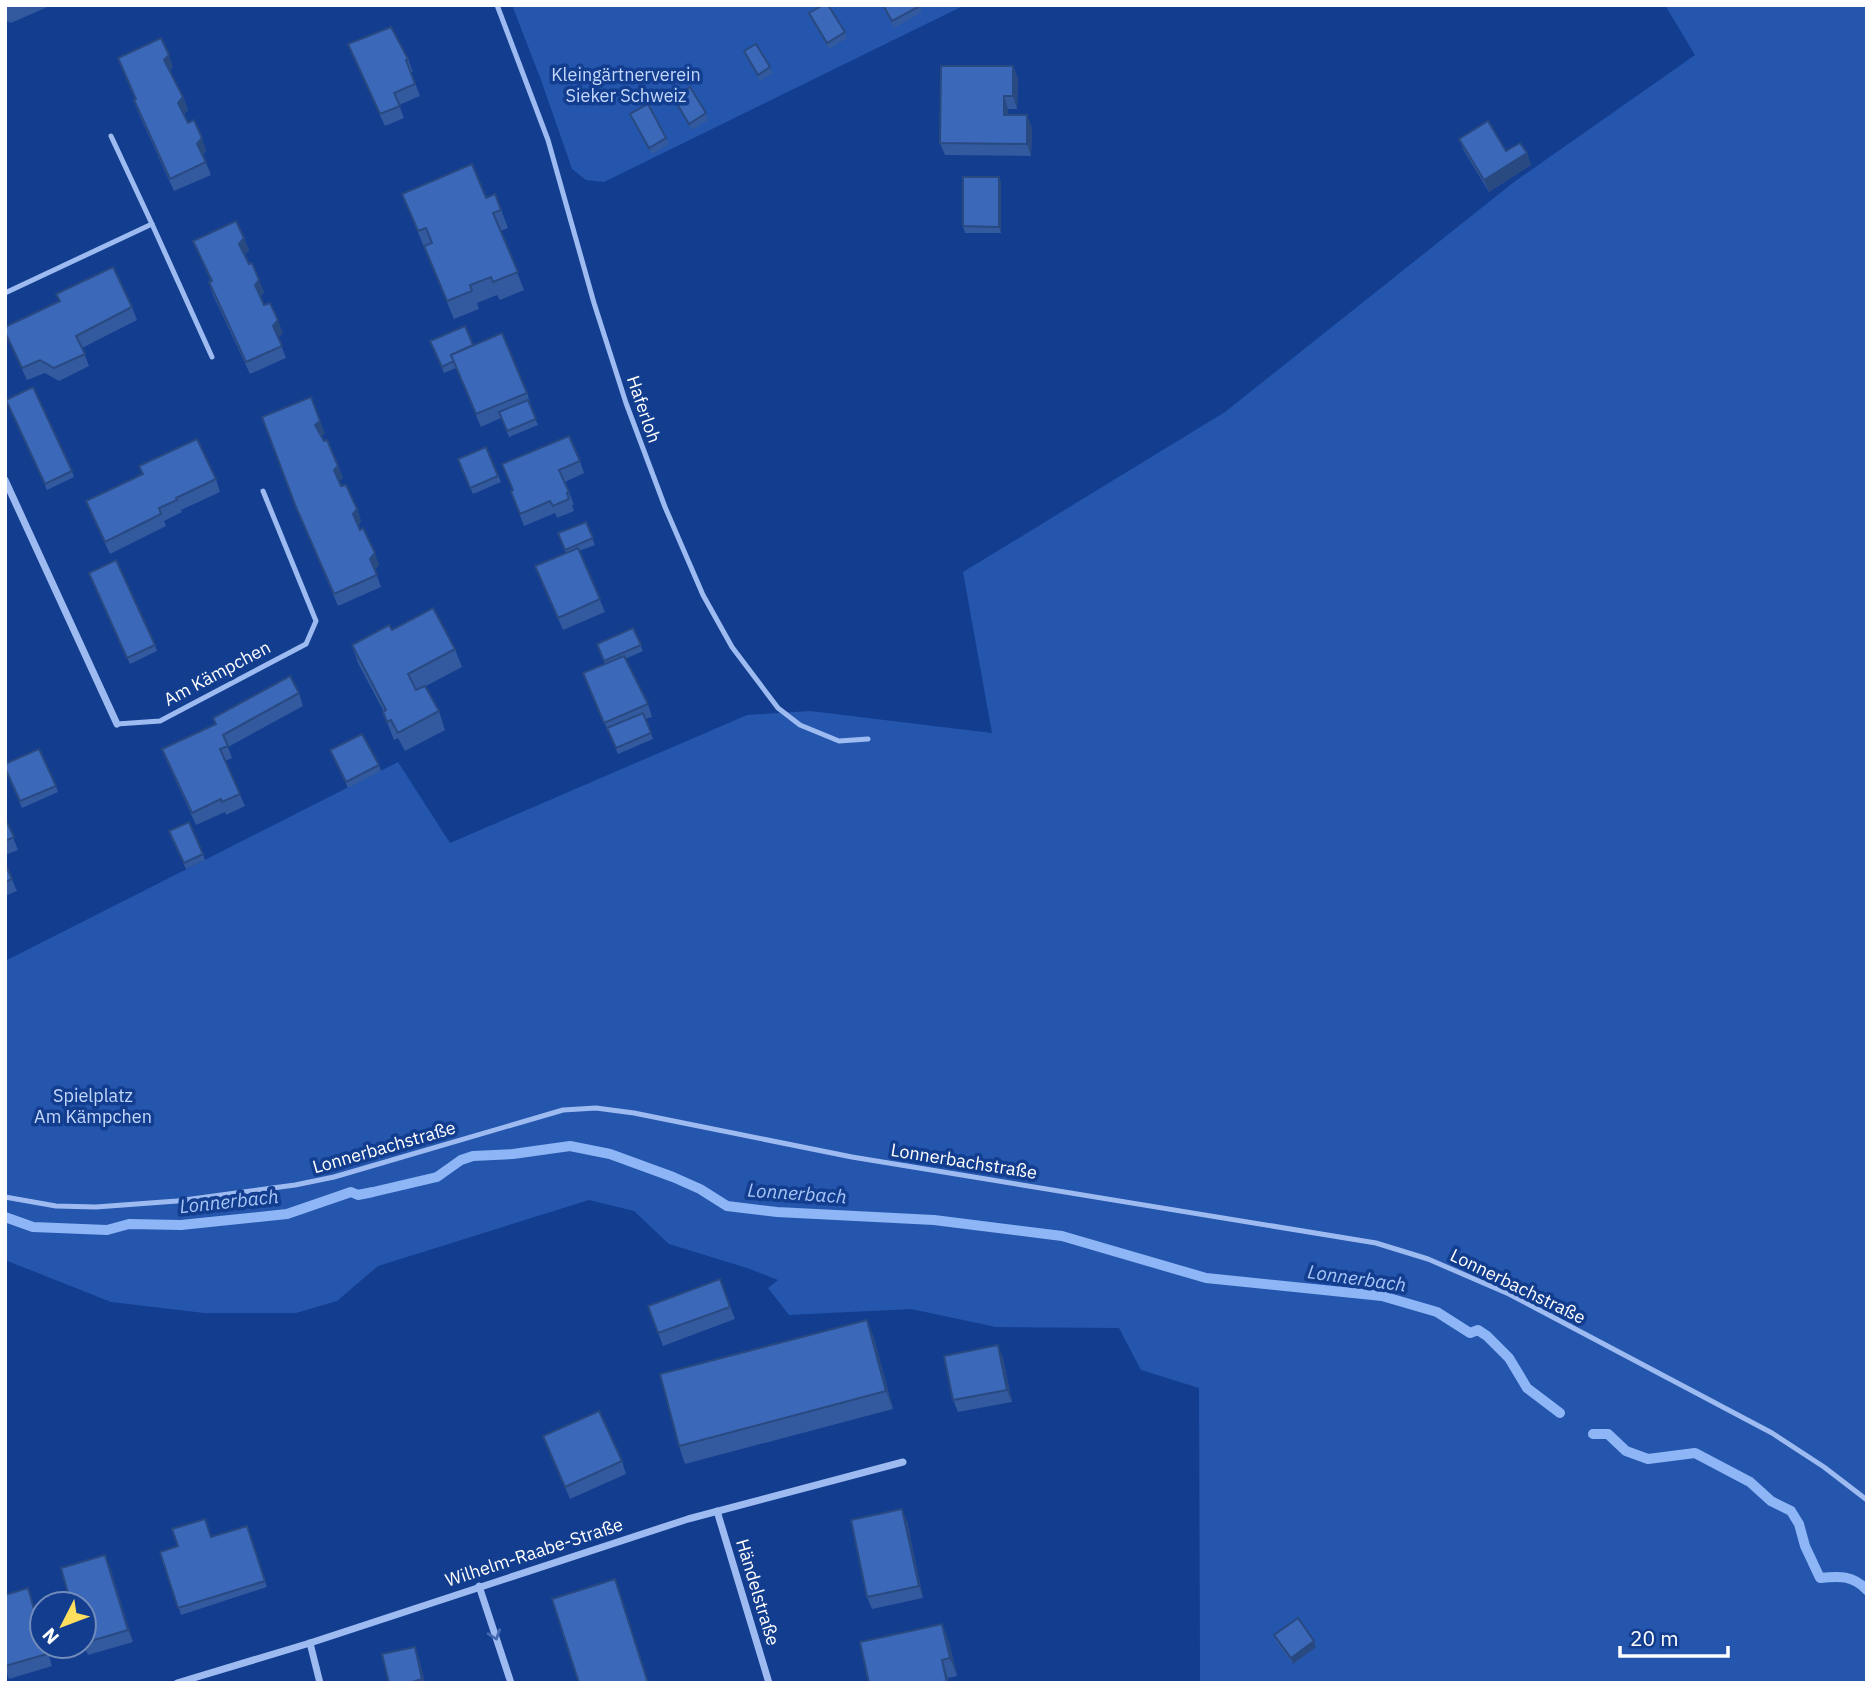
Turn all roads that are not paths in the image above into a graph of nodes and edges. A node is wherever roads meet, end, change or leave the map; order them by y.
1 (497, 5) edge
2 (111, 136) dead end
3 (152, 224) junction
4 (5, 293) edge
5 (212, 357) dead end
6 (5, 480) edge
7 (263, 491) dead end
8 (117, 724) joint
9 (868, 739) dead end
10 (5, 1197) edge
11 (903, 1462) dead end
12 (1867, 1500) edge
13 (717, 1511) junction
14 (479, 1586) junction
15 (310, 1643) junction
16 (177, 1683) edge
17 (320, 1683) edge
18 (511, 1683) edge
19 (769, 1683) edge

1 - 9 lane, Haferloh
2 - 3 lane
3 - 4 lane
3 - 5 lane
6 - 8 street, Am Kämpchen
7 - 8 lane, Am Kämpchen
10 - 12 lane, Lonnerbachstraße
11 - 13 street, Wilhelm-Raabe-Straße
13 - 14 street, Wilhelm-Raabe-Straße
13 - 19 street, Händelstraße
14 - 15 street, Wilhelm-Raabe-Straße
14 -> 18 street
15 - 16 street, Wilhelm-Raabe-Straße
15 - 17 street

